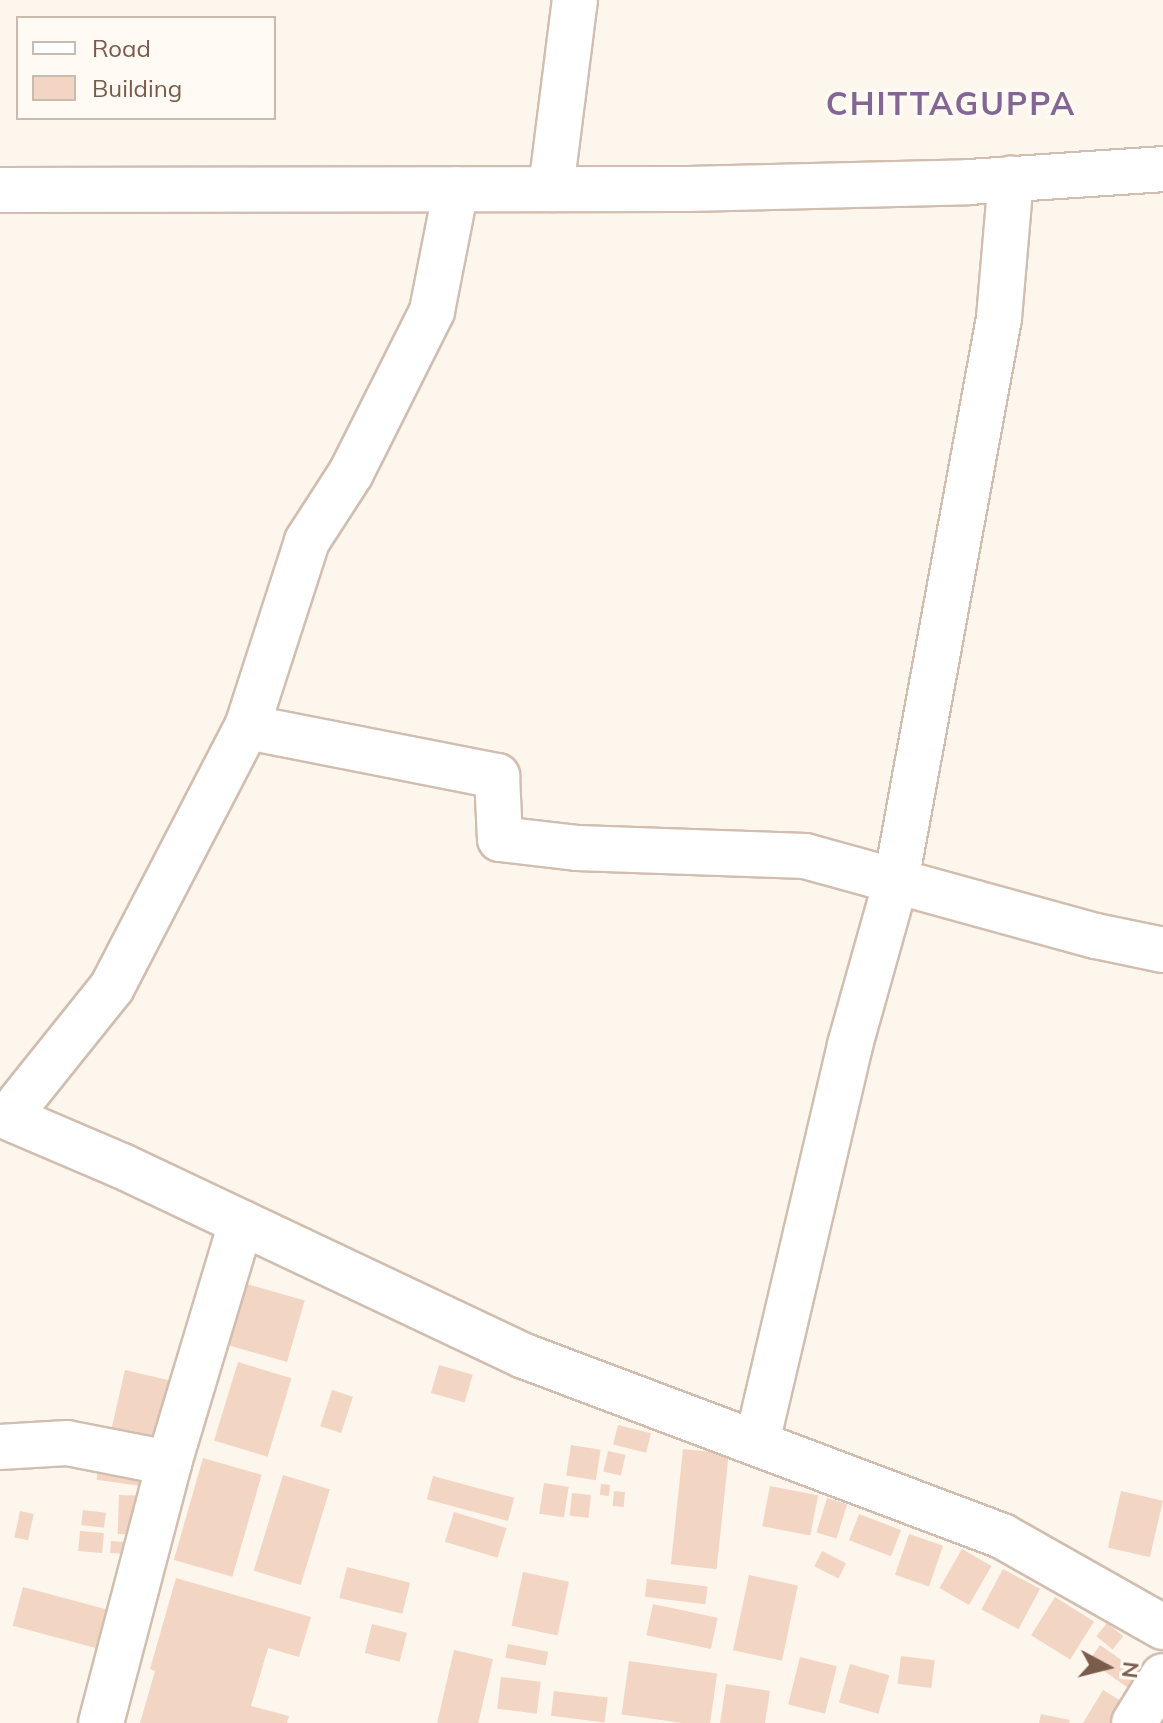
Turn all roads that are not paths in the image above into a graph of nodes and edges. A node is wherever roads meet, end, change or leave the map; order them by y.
1 (575, 0) edge
2 (1163, 169) edge
3 (1011, 179) junction
4 (456, 189) junction
5 (551, 189) junction
6 (0, 190) edge
7 (247, 727) junction
8 (896, 881) junction
9 (1163, 950) edge
10 (9, 1118) edge
11 (241, 1223) junction
12 (757, 1442) junction
13 (0, 1447) edge
14 (169, 1463) junction
15 (1163, 1627) edge
16 (1163, 1676) edge
17 (101, 1723) edge
18 (1134, 1723) edge

1 - 5 street
2 - 3 street
3 - 5 street
3 - 8 street
4 - 5 street
4 - 6 street
4 - 7 street
7 - 8 street
7 - 10 street
8 - 9 street
8 - 12 street
10 - 11 street
11 - 12 street
11 - 14 street
12 - 15 street
13 - 14 street
14 - 17 street
16 - 18 street

